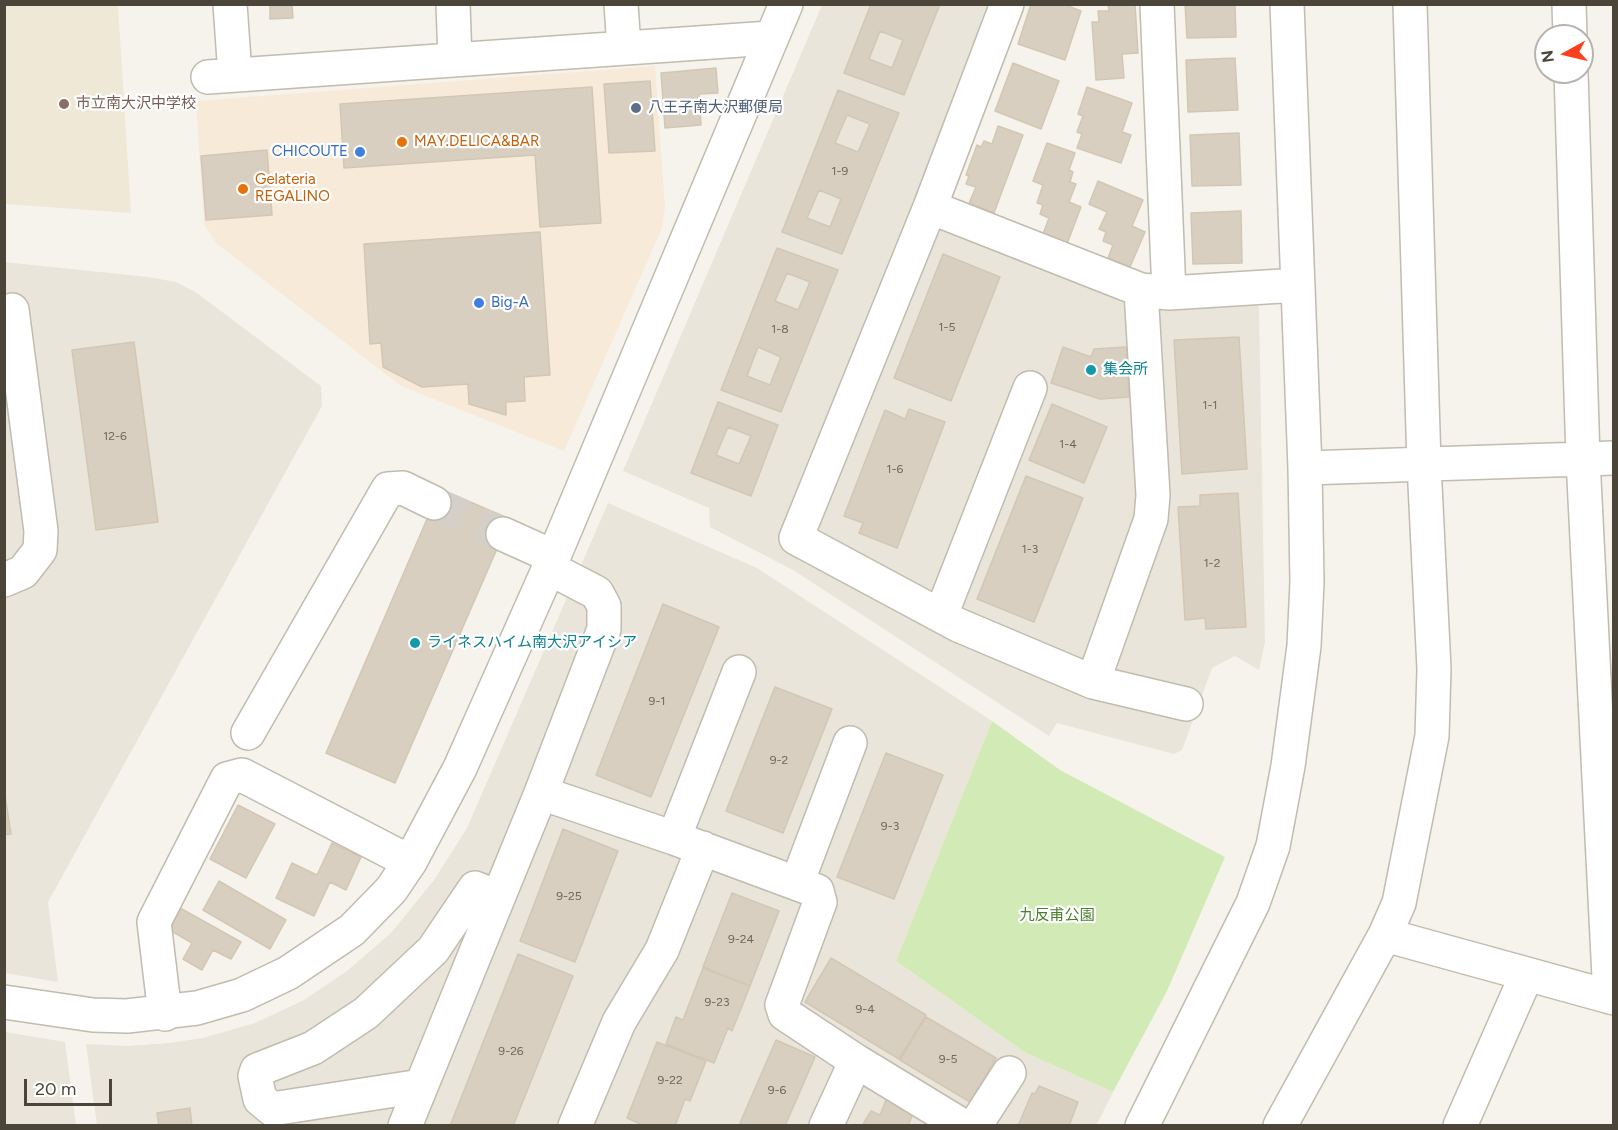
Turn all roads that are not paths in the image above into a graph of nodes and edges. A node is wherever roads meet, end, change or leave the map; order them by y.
1 (230, 4) edge
2 (453, 4) edge
3 (621, 4) edge
4 (786, 4) edge
5 (1007, 4) edge
6 (1156, 4) edge
7 (1287, 4) edge
8 (1410, 4) edge
9 (1569, 4) edge
10 (1570, 24) edge
11 (770, 38) junction
12 (624, 48) junction
13 (456, 59) junction
14 (1572, 84) edge
15 (930, 207) junction
16 (1298, 285) junction
17 (1155, 291) junction
18 (12, 310) dead end
19 (1030, 388) dead end
20 (1598, 458) edge
21 (1424, 464) junction
22 (1305, 468) junction
23 (434, 503) tunnel mouth
24 (503, 534) tunnel mouth
25 (552, 563) junction
26 (4, 580) edge
27 (941, 615) junction
28 (739, 672) dead end
29 (1093, 682) junction
30 (1186, 704) dead end
31 (248, 733) dead end
32 (850, 743) dead end
33 (541, 793) junction
34 (689, 843) junction
35 (410, 862) junction
36 (797, 883) junction
37 (498, 897) junction
38 (1385, 935) junction
39 (1527, 974) junction
40 (1612, 998) edge
41 (4, 1002) edge
42 (165, 1014) junction
43 (856, 1061) junction
44 (1009, 1073) dead end
45 (421, 1086) junction
46 (405, 1125) edge
47 (575, 1125) edge
48 (826, 1125) edge
49 (963, 1125) edge
50 (975, 1125) edge
51 (1142, 1125) edge
52 (1280, 1125) edge
53 (1460, 1125) edge

1 - 13 street
2 - 13 street
3 - 12 street
4 - 11 street
5 - 15 street
6 - 17 street
7 - 16 street
8 - 21 street
9 - 10 street
11 - 12 street
11 - 25 street
12 - 13 street
14 - 20 street
15 - 17 street
15 - 27 street
16 - 17 street
16 - 22 street
17 - 29 street
18 - 26 street
19 - 27 street
20 - 21 street
20 - 40 street
21 - 22 street
21 - 38 street
22 - 51 street
23 - 31 street
24 - 25 street
25 - 33 street
25 - 35 street
27 - 29 street
28 - 34 street
29 - 30 street
32 - 36 street
33 - 34 street
33 - 37 street
34 - 36 street
34 - 47 street
35 - 42 street
35 - 42 street
36 - 43 street
37 - 45 street
37 - 45 street
38 - 39 street
38 - 52 street
39 - 40 street
39 - 53 street
41 - 42 street
43 - 48 street
43 - 49 street
44 - 50 street
45 - 46 street

